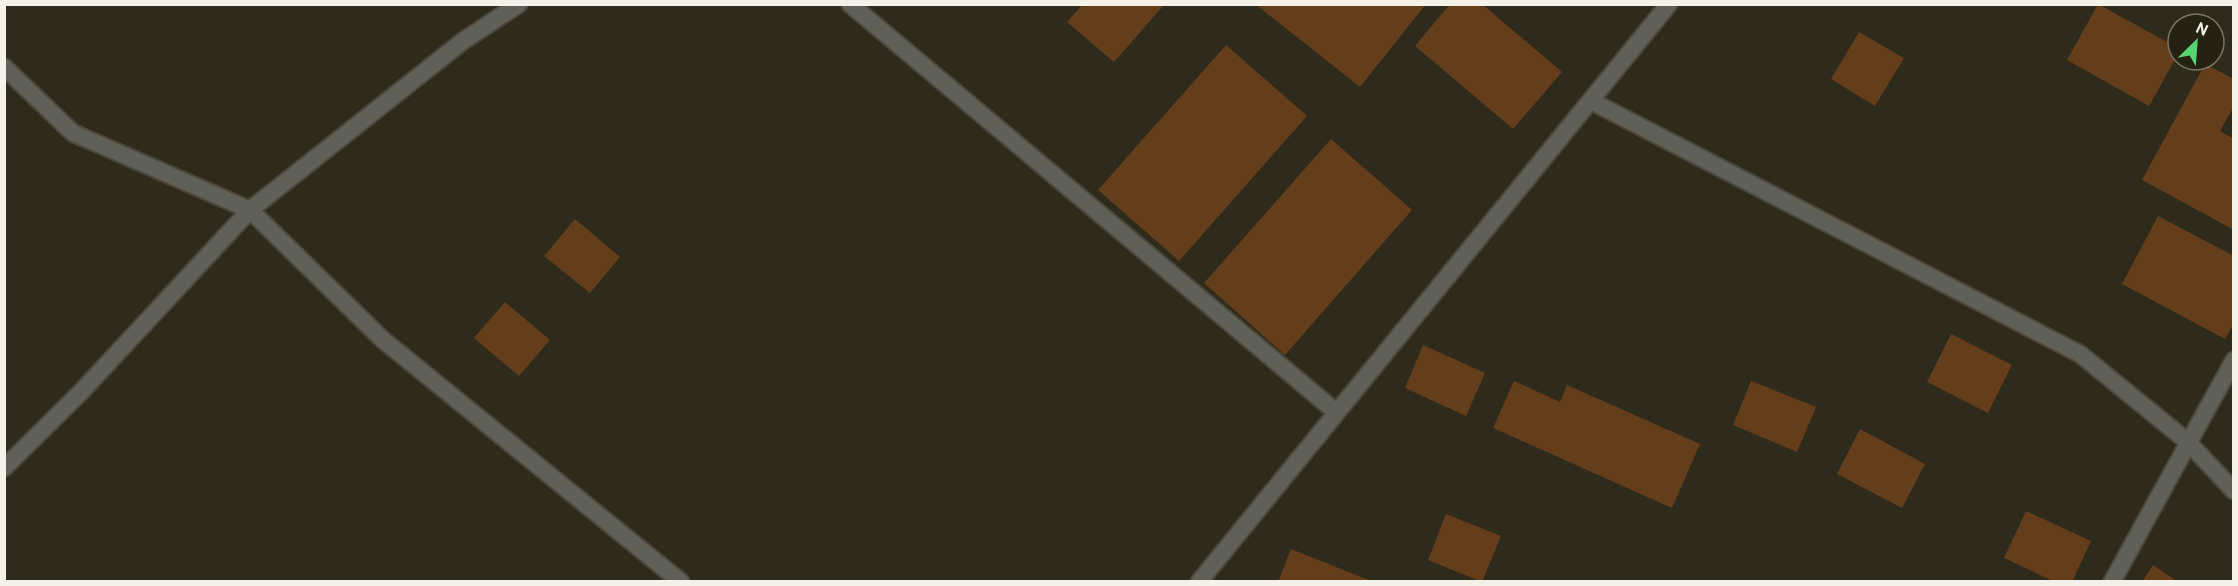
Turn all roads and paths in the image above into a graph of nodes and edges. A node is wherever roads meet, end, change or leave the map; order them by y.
1 (519, 4) edge
2 (850, 4) edge
3 (1669, 4) edge
4 (4, 67) edge
5 (1592, 100) junction
6 (250, 210) junction
7 (2234, 360) edge
8 (1336, 412) junction
9 (2188, 442) junction
10 (4, 468) edge
11 (2234, 491) edge
12 (681, 582) edge
13 (1198, 582) edge
14 (2112, 582) edge

1 - 6 street
2 - 8 street
3 - 5 street
4 - 6 street
5 - 8 street
5 - 9 street
6 - 10 street
6 - 12 street
7 - 9 street
8 - 13 street
9 - 11 street
9 - 14 street

